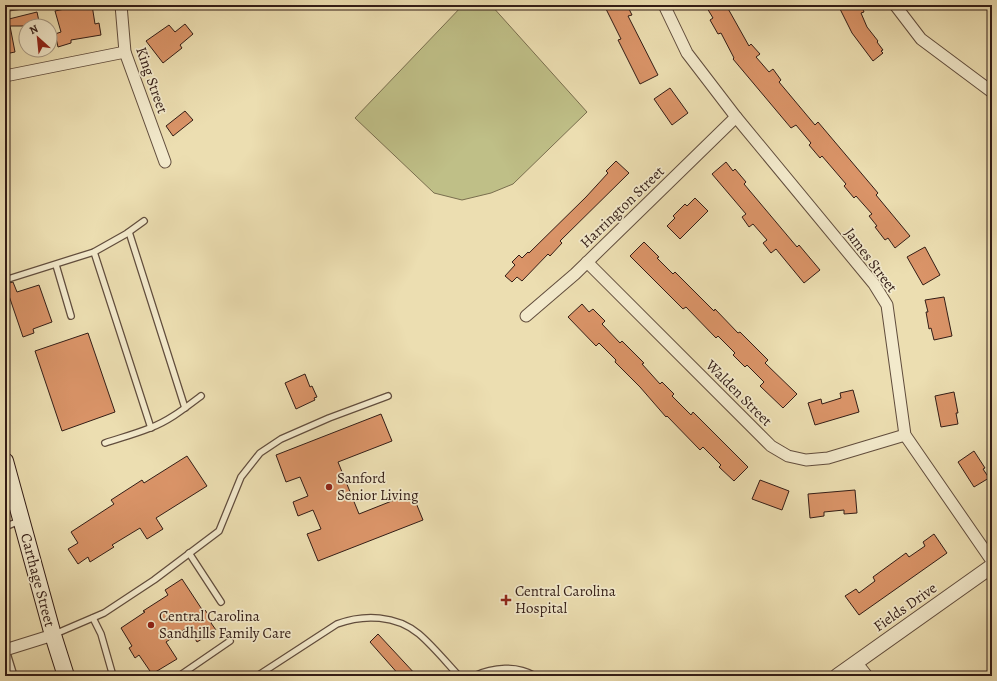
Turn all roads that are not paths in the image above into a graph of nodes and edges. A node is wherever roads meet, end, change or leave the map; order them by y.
1 (26, 5) edge
2 (121, 5) edge
3 (664, 5) edge
4 (895, 5) edge
5 (5, 8) edge
6 (125, 52) junction
7 (5, 76) edge
8 (992, 92) edge
9 (736, 117) junction
10 (166, 162) dead end
11 (144, 221) dead end
12 (129, 232) junction
13 (94, 252) junction
14 (587, 262) junction
15 (56, 265) junction
16 (5, 280) edge
17 (71, 316) dead end
18 (526, 316) dead end
19 (200, 396) dead end
20 (388, 396) dead end
21 (185, 408) junction
22 (151, 428) junction
23 (905, 435) junction
24 (105, 443) dead end
25 (7, 475) edge
26 (22, 520) junction
27 (5, 527) edge
28 (189, 553) junction
29 (992, 561) edge
30 (992, 566) edge
31 (221, 602) dead end
32 (92, 618) junction
33 (53, 635) junction
34 (230, 642) dead end
35 (5, 650) edge
36 (856, 662) junction
37 (14, 676) edge
38 (66, 676) edge
39 (113, 676) edge
40 (179, 676) edge
41 (257, 676) edge
42 (459, 676) edge
43 (474, 676) edge
44 (535, 676) edge
45 (837, 676) edge
46 (867, 676) edge

1 - 5 lane
2 - 6 street, King Street
3 - 9 street, James Street
4 - 8 street
6 - 7 street
6 - 10 street, King Street
9 - 14 street, Harrington Street
9 - 23 street, James Street
11 - 12 lane
12 - 13 lane
12 - 21 lane
13 - 15 lane
13 - 22 lane
14 - 18 street, Harrington Street
14 - 23 street, Walden Street
15 - 16 lane
15 - 17 lane
19 - 21 lane
20 - 28 lane
21 - 22 lane
22 - 24 lane
23 - 29 street, James Street
25 - 26 main road, Carthage Street
26 - 27 lane
26 - 33 main road, Carthage Street
28 - 31 lane
28 - 32 lane
30 - 36 street, Fields Drive
32 - 33 lane
32 - 39 lane
33 - 35 street
33 - 38 main road, Carthage Street
34 - 40 lane
35 - 37 lane
36 - 45 street, Fields Drive
36 - 46 street
41 - 42 lane
43 - 44 lane

